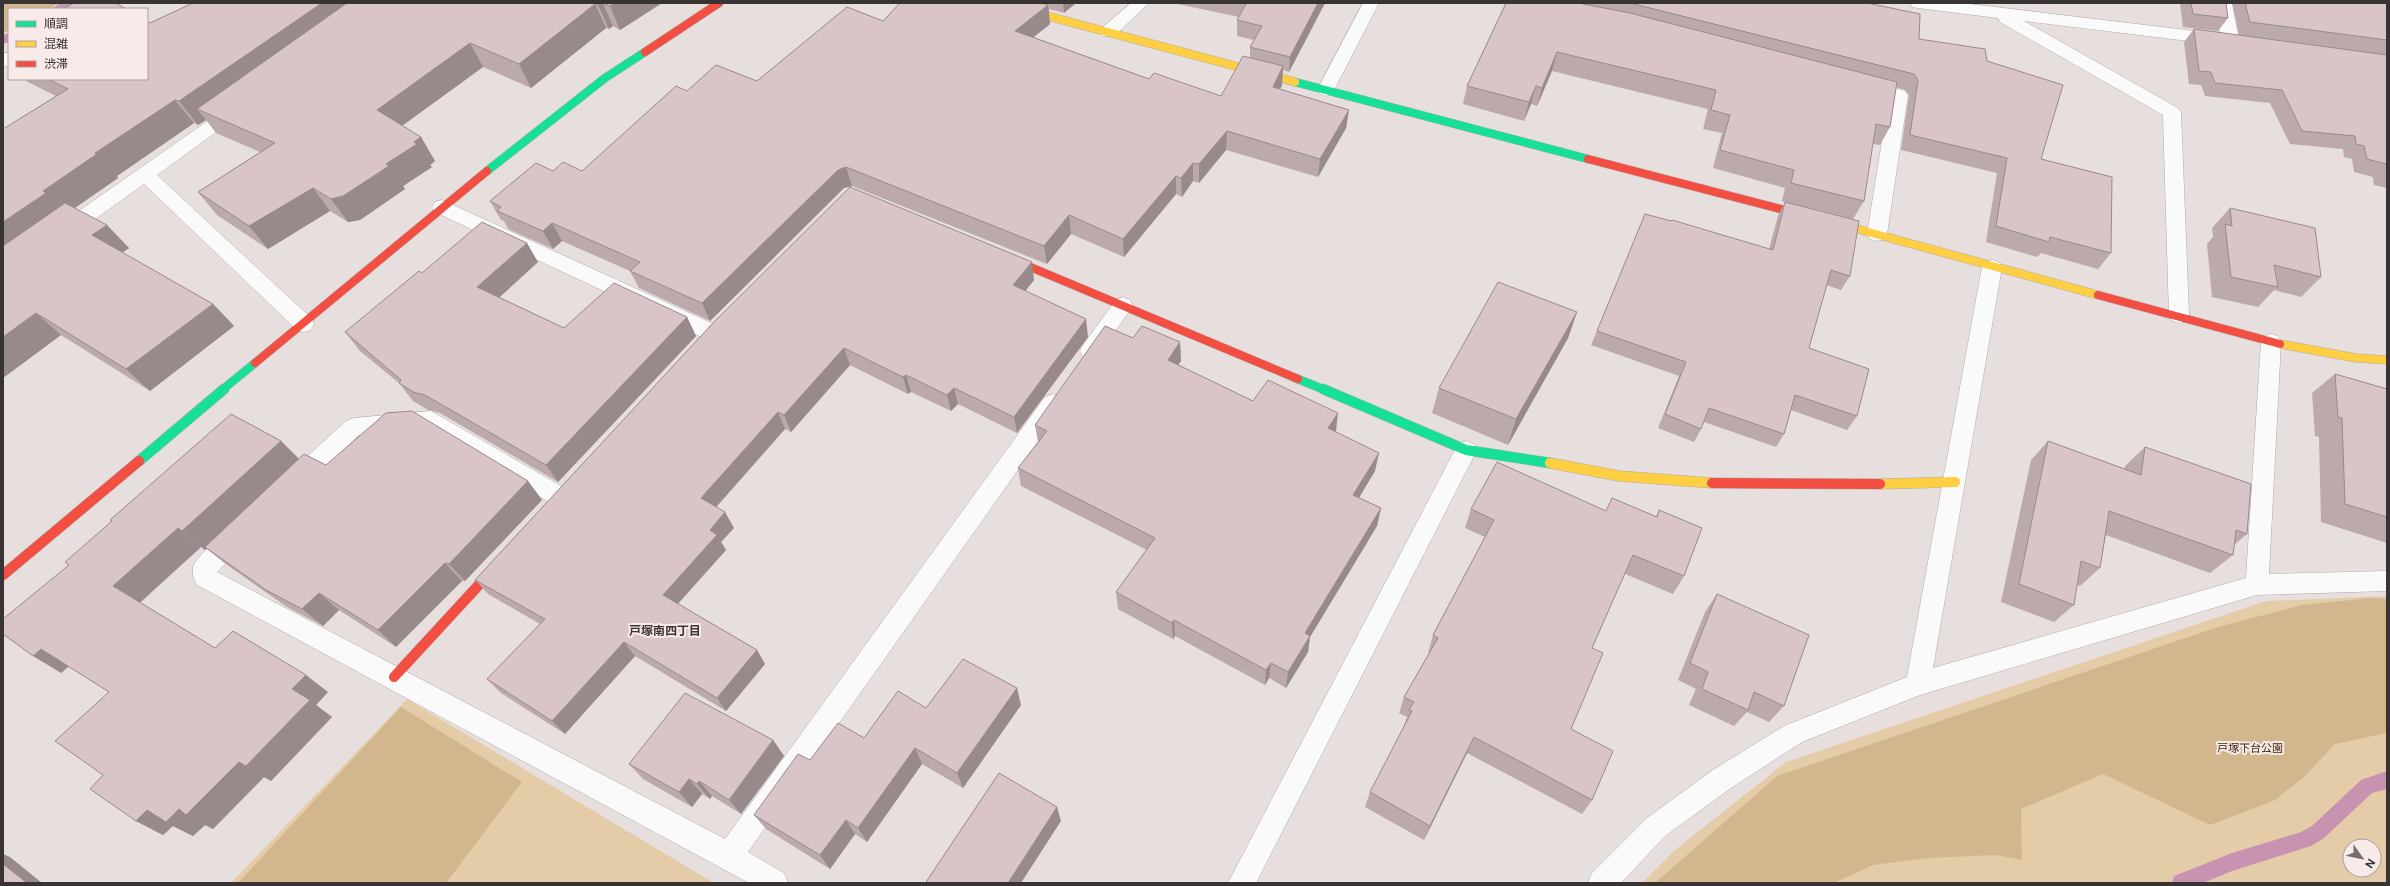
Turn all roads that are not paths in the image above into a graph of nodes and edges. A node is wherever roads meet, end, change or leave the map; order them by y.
1 (719, 3) edge
2 (999, 3) edge
3 (1141, 3) edge
4 (1371, 3) edge
5 (1918, 3) edge
6 (2224, 3) edge
7 (1988, 9) edge
8 (1108, 32) junction
9 (1854, 83) edge
10 (1326, 90) junction
11 (249, 100) edge
12 (145, 174) junction
13 (442, 207) junction
14 (1877, 234) junction
15 (48, 243) edge
16 (998, 254) edge
17 (1992, 267) junction
18 (1123, 305) junction
19 (2179, 315) junction
20 (304, 324) junction
21 (713, 333) edge
22 (2271, 342) junction
23 (2387, 360) edge
24 (1466, 450) junction
25 (1954, 482) junction
26 (280, 497) edge
27 (560, 497) edge
28 (251, 524) edge
29 (506, 555) edge
30 (3, 575) edge
31 (2387, 581) edge
32 (2257, 585) junction
33 (394, 677) junction
34 (1918, 684) junction
35 (728, 856) junction
36 (774, 883) edge
37 (1242, 883) edge
38 (1602, 883) edge

1 - 13 street
2 - 8 street
3 - 8 street
4 - 10 street
5 - 7 street
6 - 7 street
7 - 19 street
8 - 10 street
9 - 14 street
10 - 14 street
11 - 12 street
12 - 15 street
12 - 20 street
13 - 20 street
13 - 21 street
14 - 17 street
16 - 18 street
17 - 19 street
17 - 25 street
18 - 24 street
18 - 35 street
19 - 22 street
20 - 30 street
22 - 23 street
22 - 32 street
24 - 25 street
24 - 37 street
25 - 34 street
26 - 27 street
28 - 33 street
29 - 33 street
31 - 32 street
32 - 34 street
33 - 35 street
34 - 38 street
35 - 36 street

